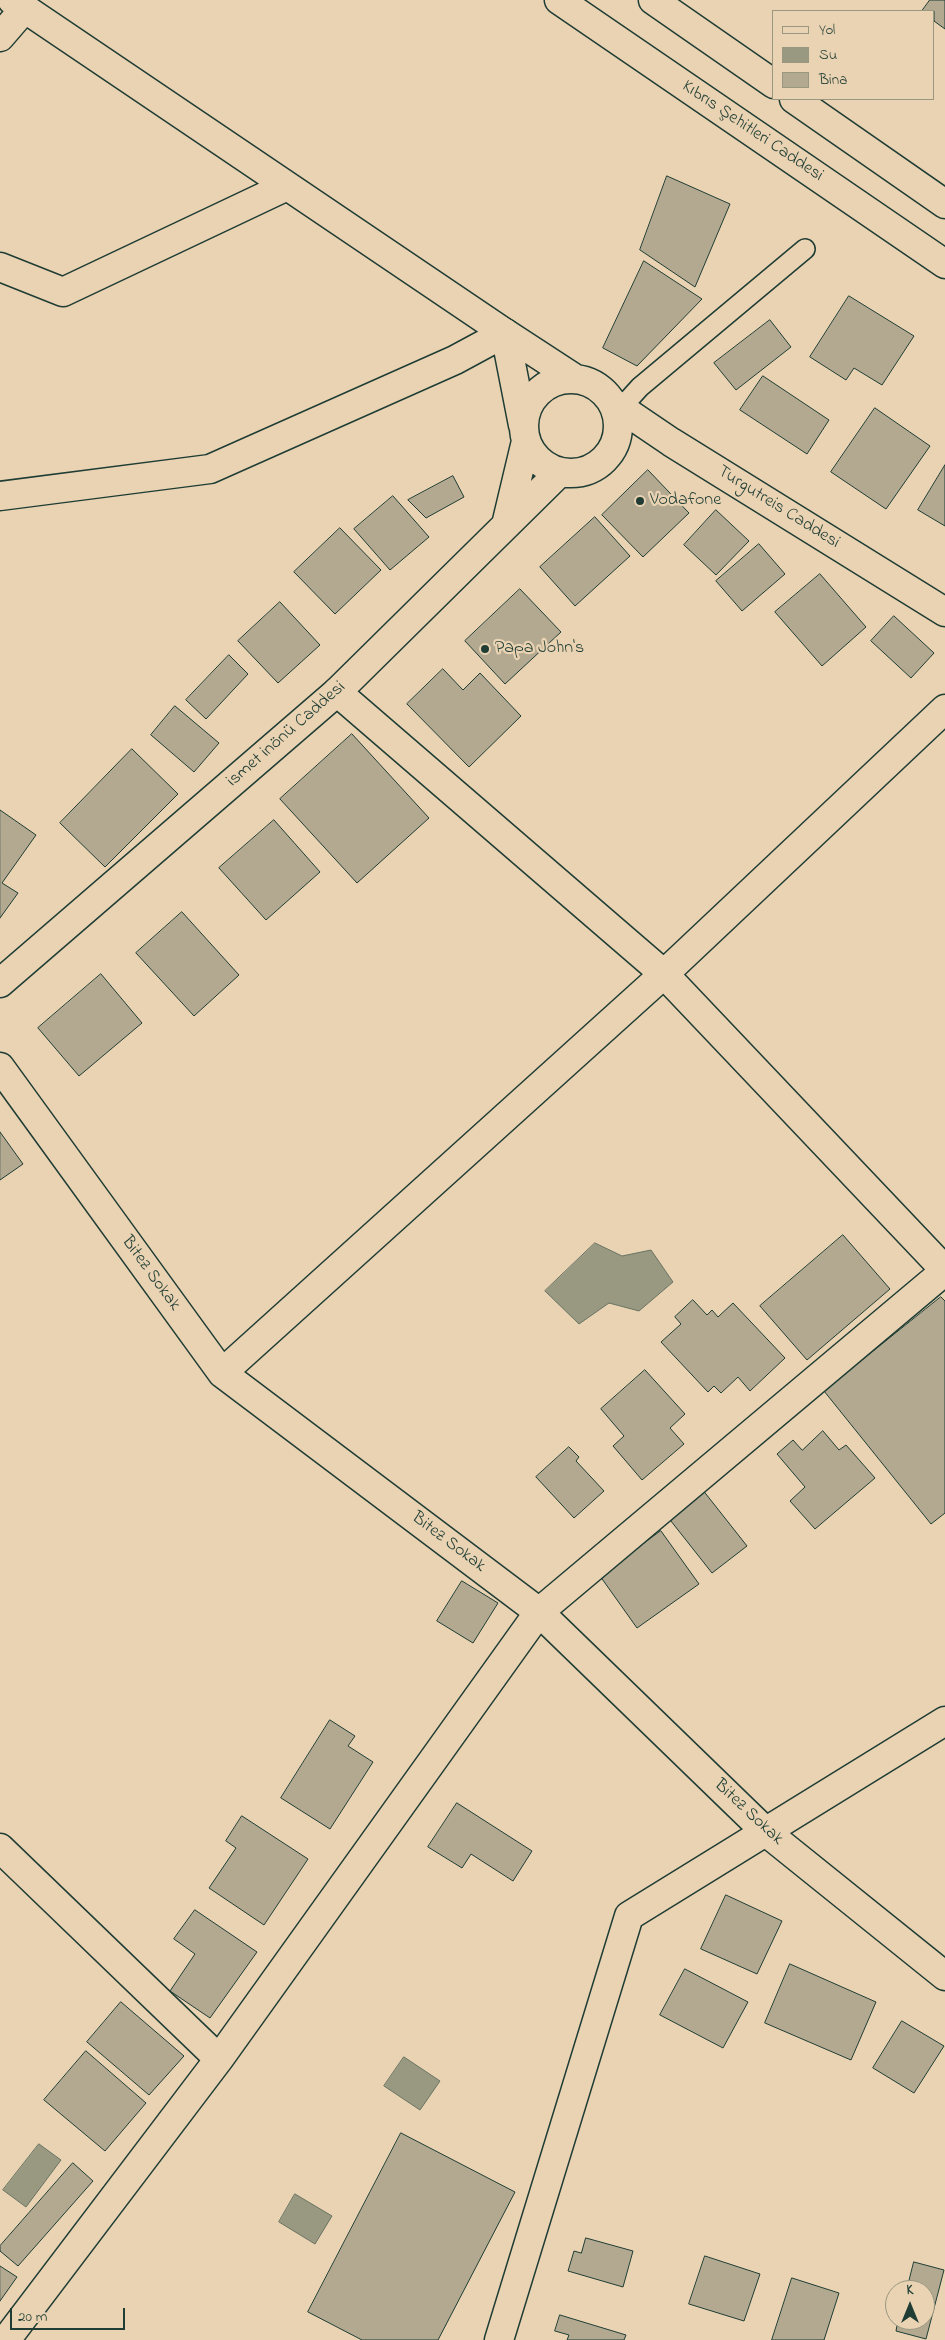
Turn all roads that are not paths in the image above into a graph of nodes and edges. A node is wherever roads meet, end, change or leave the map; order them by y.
1 (559, 0) edge
2 (19, 4) edge
3 (666, 4) edge
4 (0, 37) edge
5 (772, 83) edge
6 (795, 100) edge
7 (287, 186) junction
8 (945, 204) edge
9 (805, 249) dead end
10 (945, 264) edge
11 (0, 267) edge
12 (505, 333) junction
13 (574, 378) junction
14 (617, 405) junction
15 (525, 433) junction
16 (662, 436) junction
17 (614, 447) junction
18 (560, 472) junction
19 (0, 496) edge
20 (506, 525) junction
21 (945, 612) edge
22 (337, 692) junction
23 (945, 709) edge
24 (664, 974) junction
25 (0, 983) edge
26 (0, 1067) edge
27 (945, 1270) edge
28 (222, 1373) junction
29 (539, 1612) junction
30 (945, 1721) edge
31 (766, 1832) junction
32 (0, 1848) edge
33 (945, 1976) edge
34 (219, 2059) junction
35 (6, 2340) edge
36 (499, 2340) edge

1 - 10 main road, Kıbrıs Şehitleri Caddesi
2 - 4 main road
2 - 7 main road
3 - 5 main road
6 - 8 main road
7 - 11 main road
7 - 12 main road
9 - 14 lane
12 - 13 main road
12 - 15 main road
12 - 19 main road
13 - 14 main road
13 - 15 main road
14 - 16 main road, Turgutreis Caddesi
14 - 17 main road
15 - 18 main road
15 - 20 main road
16 - 17 main road
16 - 21 main road, Turgutreis Caddesi
17 - 18 main road
18 - 20 main road, ismet inönü Caddesi
20 - 22 main road, ismet inönü Caddesi
22 - 24 main road
22 - 25 main road, ismet inönü Caddesi
23 - 24 main road
24 - 27 main road
24 - 28 main road
26 - 28 main road, Bitez Sokak
27 - 29 main road
28 - 29 main road, Bitez Sokak
29 - 31 main road, Bitez Sokak
29 - 34 main road
30 - 31 main road
31 - 33 main road, Bitez Sokak
31 - 36 main road
32 - 34 main road
34 - 35 main road

